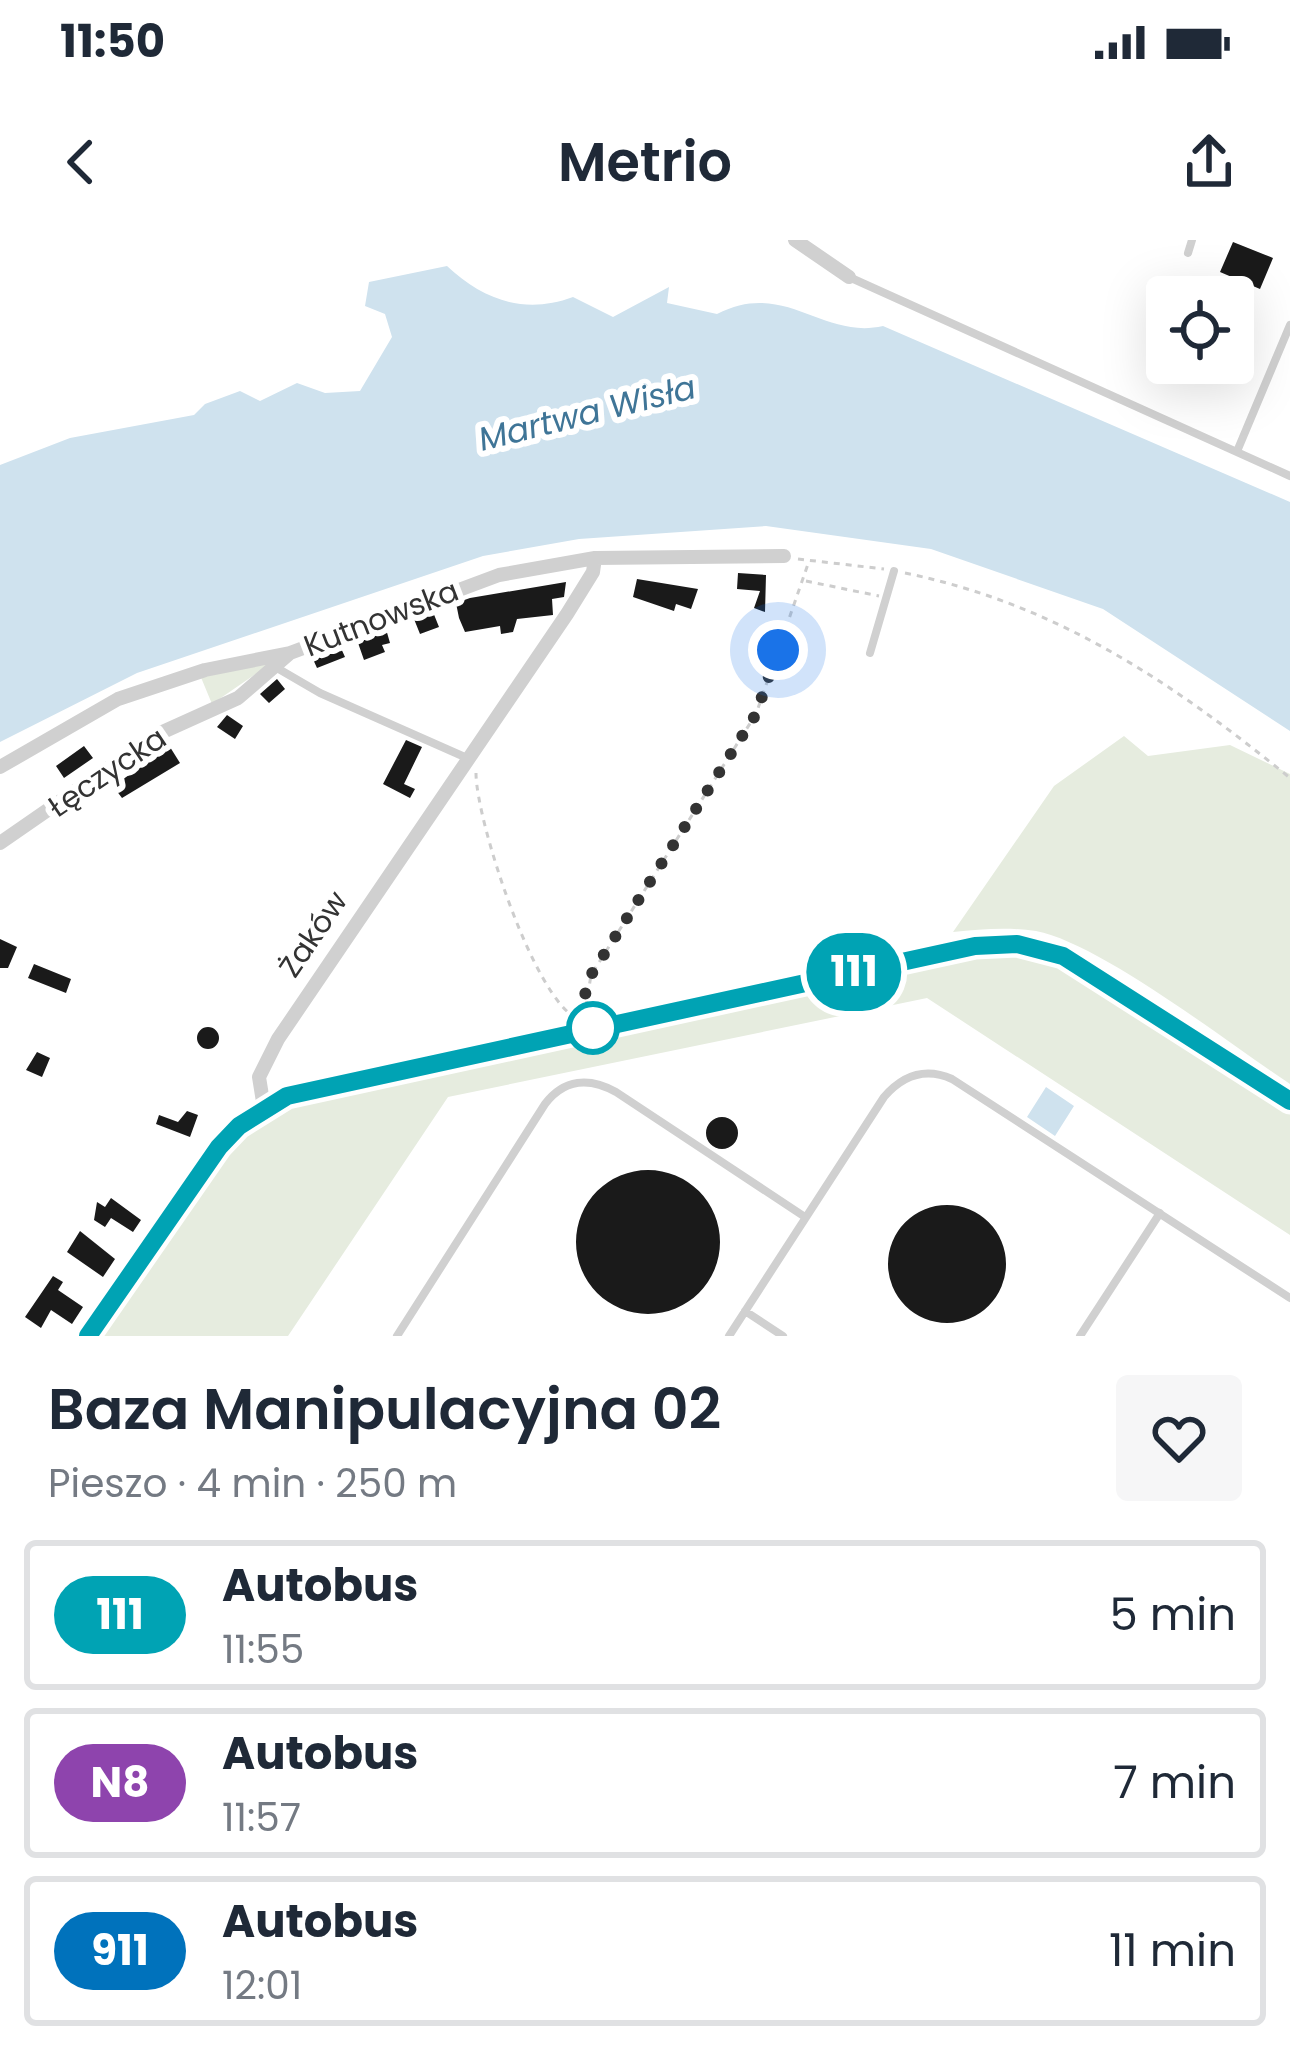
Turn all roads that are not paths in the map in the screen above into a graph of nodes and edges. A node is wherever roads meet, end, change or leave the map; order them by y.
1 (795, 240) edge
2 (1192, 240) edge
3 (1188, 253) dead end
4 (849, 277) joint
5 (1290, 325) edge
6 (1238, 449) junction
7 (1290, 476) edge
8 (784, 556) dead end
9 (595, 558) junction
10 (894, 571) road end
11 (870, 652) dead end
12 (290, 653) junction
13 (277, 668) junction
14 (469, 758) junction
15 (0, 767) edge
16 (0, 843) edge
17 (1290, 1100) edge
18 (265, 1108) junction
19 (1160, 1214) junction
20 (805, 1217) junction
21 (1290, 1298) edge
22 (746, 1311) junction
23 (88, 1336) edge
24 (397, 1336) edge
25 (729, 1336) edge
26 (783, 1336) edge
27 (1080, 1336) edge

1 - 4 street
2 - 3 lane
4 - 6 lane
5 - 6 lane
6 - 7 lane
8 - 9 street, Kutnowska
9 - 12 street, Kutnowska
9 - 14 street, Żaków
10 - 11 lane
12 - 13 street, Łęczycka
12 - 15 street, Kutnowska
13 - 14 lane
13 - 16 street, Łęczycka
14 - 18 street, Żaków
17 - 18 street
18 - 23 street
19 - 20 lane
19 - 21 lane
19 - 27 lane
20 - 22 lane
20 - 24 lane
22 - 25 lane
22 - 26 lane

